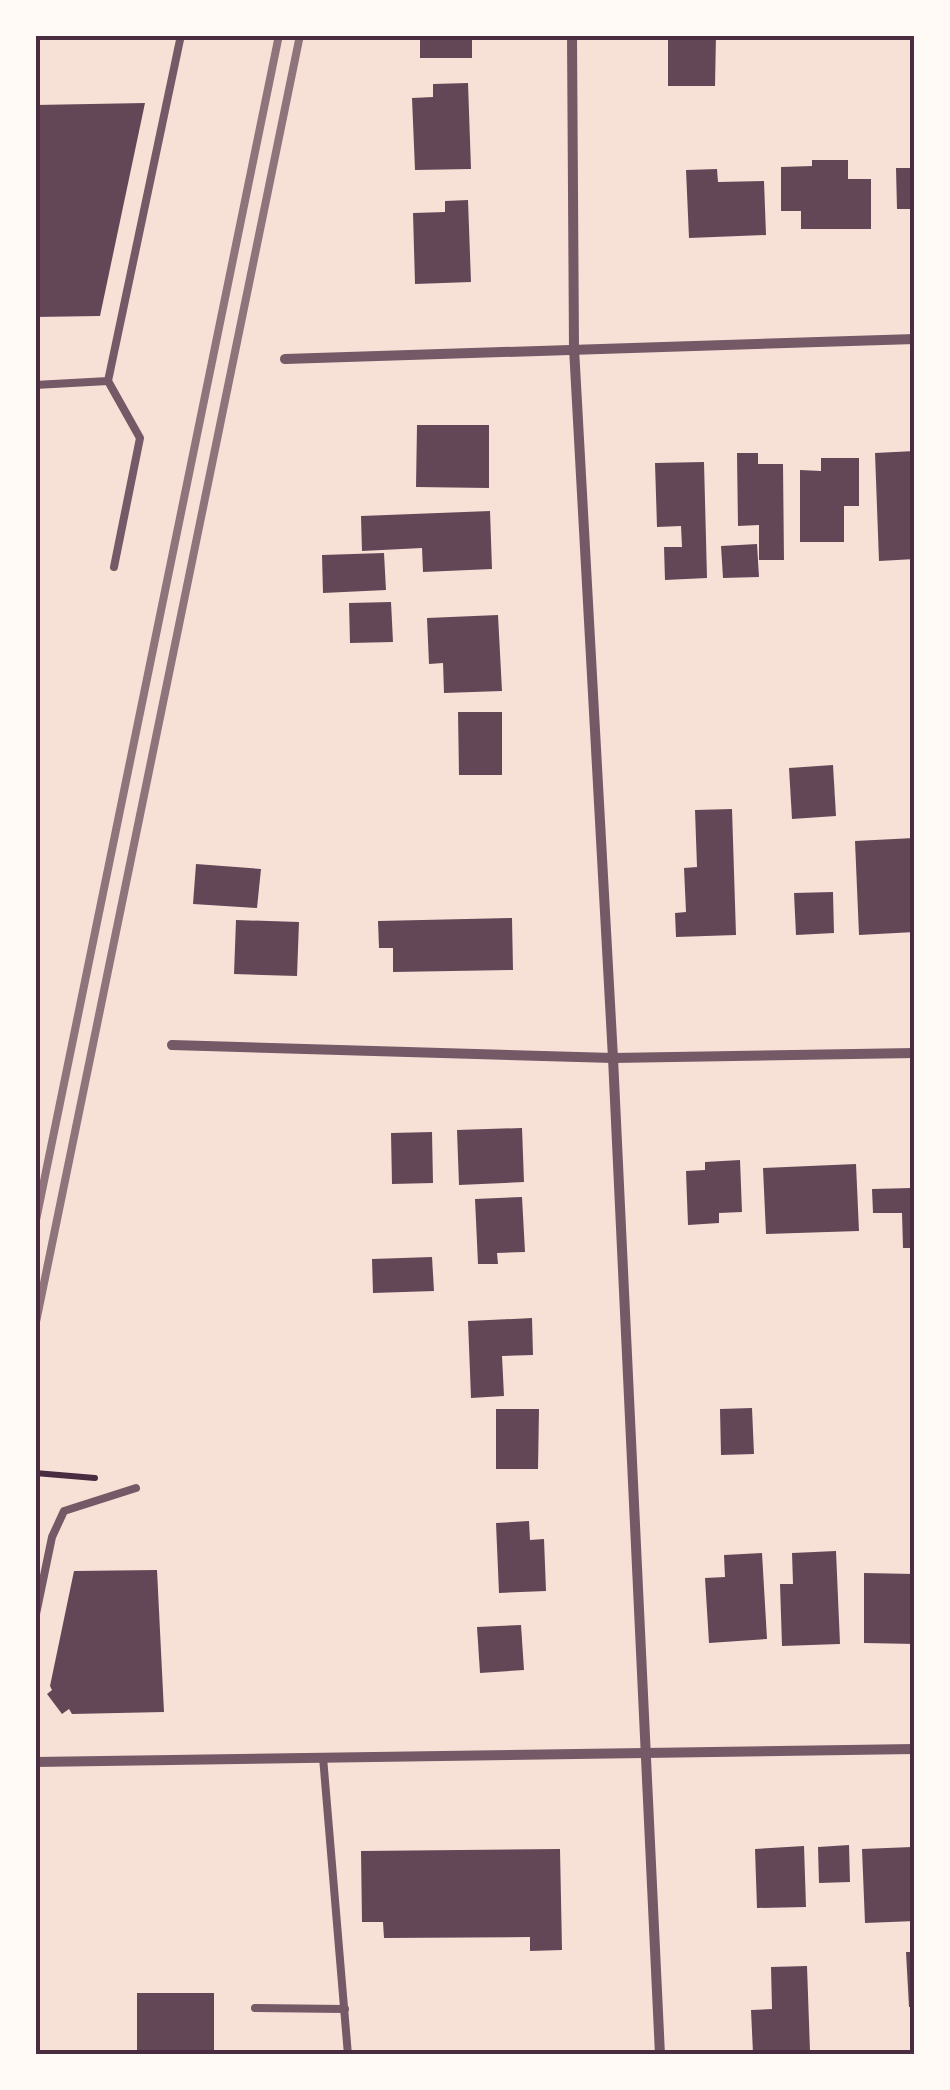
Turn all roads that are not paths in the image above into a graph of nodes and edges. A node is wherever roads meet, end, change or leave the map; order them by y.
1 (182, 35) edge
2 (572, 35) edge
3 (915, 339) edge
4 (574, 348) junction
5 (284, 359) dead end
6 (108, 382) junction
7 (35, 386) edge
8 (114, 566) dead end
9 (172, 1045) dead end
10 (915, 1053) edge
11 (613, 1058) junction
12 (136, 1488) dead end
13 (35, 1620) edge
14 (915, 1749) edge
15 (648, 1755) junction
16 (323, 1757) junction
17 (35, 1762) edge
18 (255, 2008) dead end
19 (345, 2009) junction
20 (348, 2055) edge
21 (660, 2055) edge

1 - 6 lane
2 - 4 street
3 - 4 street
4 - 5 street
4 - 11 street
6 - 7 lane
6 - 8 lane
9 - 11 street
10 - 11 street
11 - 15 street
12 - 13 lane
14 - 15 street
15 - 16 street
15 - 21 street
16 - 17 street
16 - 19 lane
18 - 19 lane
19 - 20 lane

